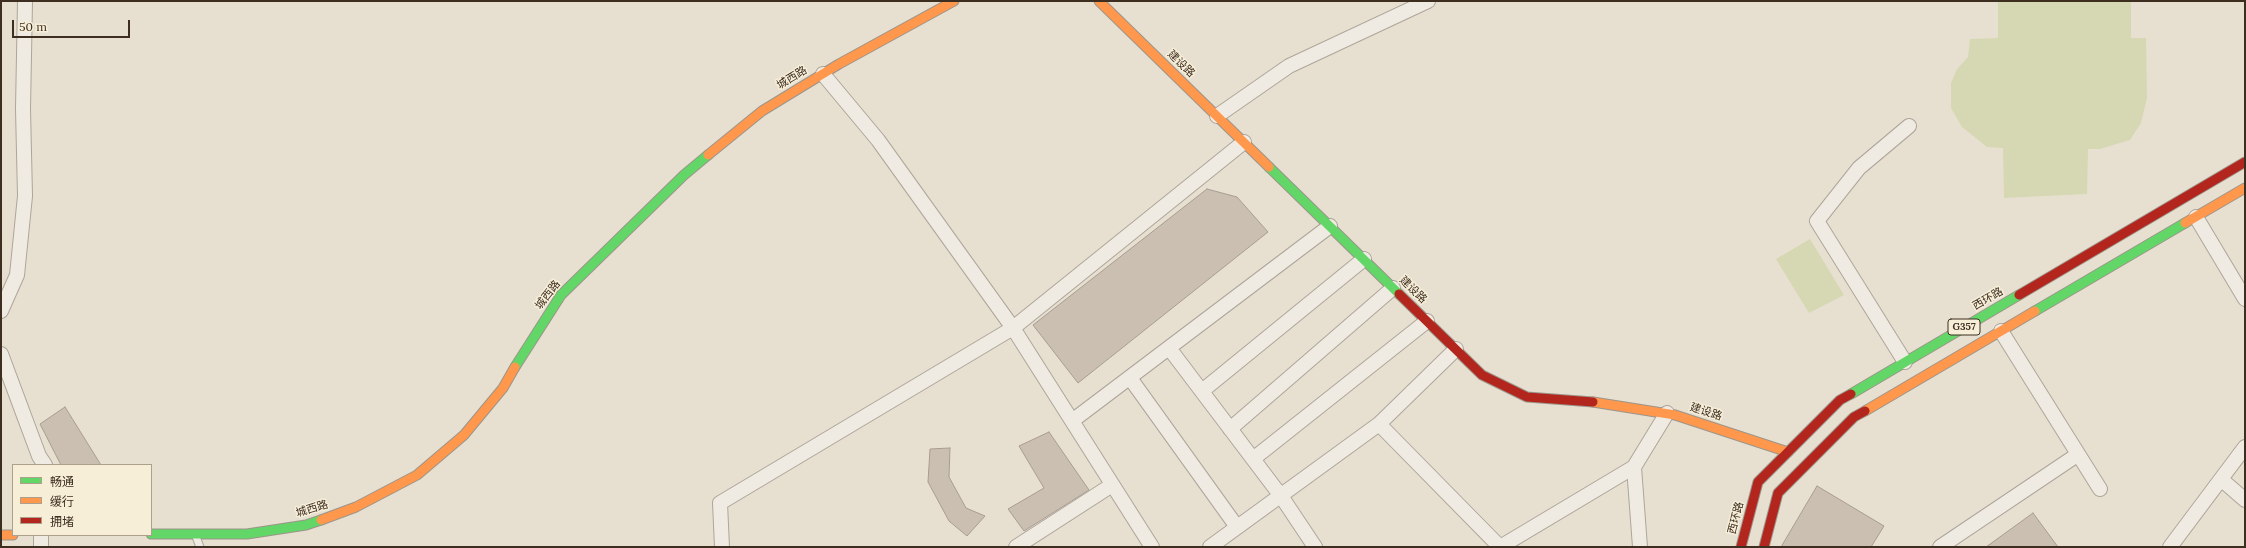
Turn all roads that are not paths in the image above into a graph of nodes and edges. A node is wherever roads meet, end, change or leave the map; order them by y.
1 (25, 1) edge
2 (954, 1) edge
3 (1099, 1) edge
4 (1428, 1) edge
5 (1406, 5) edge
6 (823, 74) junction
7 (1217, 116) junction
8 (1909, 126) dead end
9 (1244, 142) junction
10 (2245, 162) edge
11 (2245, 188) edge
12 (2196, 217) junction
13 (1330, 226) junction
14 (1364, 259) junction
15 (1393, 288) junction
16 (2245, 299) edge
17 (1, 311) edge
18 (1427, 321) junction
19 (1013, 328) junction
20 (2001, 331) junction
21 (1169, 348) junction
22 (1456, 350) junction
23 (1, 354) edge
24 (1905, 362) junction
25 (1130, 378) junction
26 (1202, 391) junction
27 (1667, 414) junction
28 (1072, 421) junction
29 (1379, 424) junction
30 (1230, 429) junction
31 (2245, 447) edge
32 (1788, 452) junction
33 (2077, 455) junction
34 (1253, 459) junction
35 (44, 464) edge
36 (1634, 466) junction
37 (2222, 480) junction
38 (1112, 485) junction
39 (2100, 489) dead end
40 (1281, 496) junction
41 (2245, 500) edge
42 (1237, 527) junction
43 (152, 534) edge
44 (195, 534) junction
45 (1, 535) edge
46 (12, 535) edge
47 (41, 536) edge
48 (41, 547) edge
49 (200, 547) edge
50 (722, 547) edge
51 (1016, 547) edge
52 (1152, 547) edge
53 (1210, 547) edge
54 (1315, 547) edge
55 (1640, 547) edge
56 (1741, 547) edge
57 (1764, 547) edge
58 (1940, 547) edge
59 (2170, 547) edge

1 - 17 street
2 - 6 main road, 城西路
3 - 7 main road, 建设路
4 - 5 street
5 - 7 street
6 - 19 street
6 - 44 main road, 城西路
7 - 9 main road, 建设路
8 - 24 street
9 - 13 main road, 建设路
9 - 19 street
10 - 24 main road, 西环路 / G357
11 - 12 main road, G357
12 - 16 street
12 - 20 main road, G357
13 - 14 main road, 建设路
13 - 21 street
14 - 15 main road, 建设路
14 - 26 street
15 - 18 main road, 建设路
15 - 30 street
18 - 22 main road, 建设路
18 - 34 street
19 - 28 street
19 - 50 street
20 - 33 street
20 - 57 main road, G357
21 - 25 street
21 - 26 street
22 - 27 main road, 建设路
22 - 29 street
23 - 35 street
24 - 32 main road, 西环路 / G357
25 - 28 street
25 - 42 street
26 - 30 street
27 - 32 main road, 建设路
27 - 36 street
28 - 38 street
29 - 36 street
29 - 40 street
30 - 34 street
31 - 37 street
32 - 56 main road, 西环路 / G357
33 - 39 street
33 - 58 street
34 - 40 street
36 - 55 street
37 - 41 street
37 - 59 street
38 - 51 street
38 - 52 street
40 - 42 street
40 - 54 street
42 - 53 street
43 - 44 main road, 城西路
44 - 49 lane
45 - 46 main road
47 - 48 street

